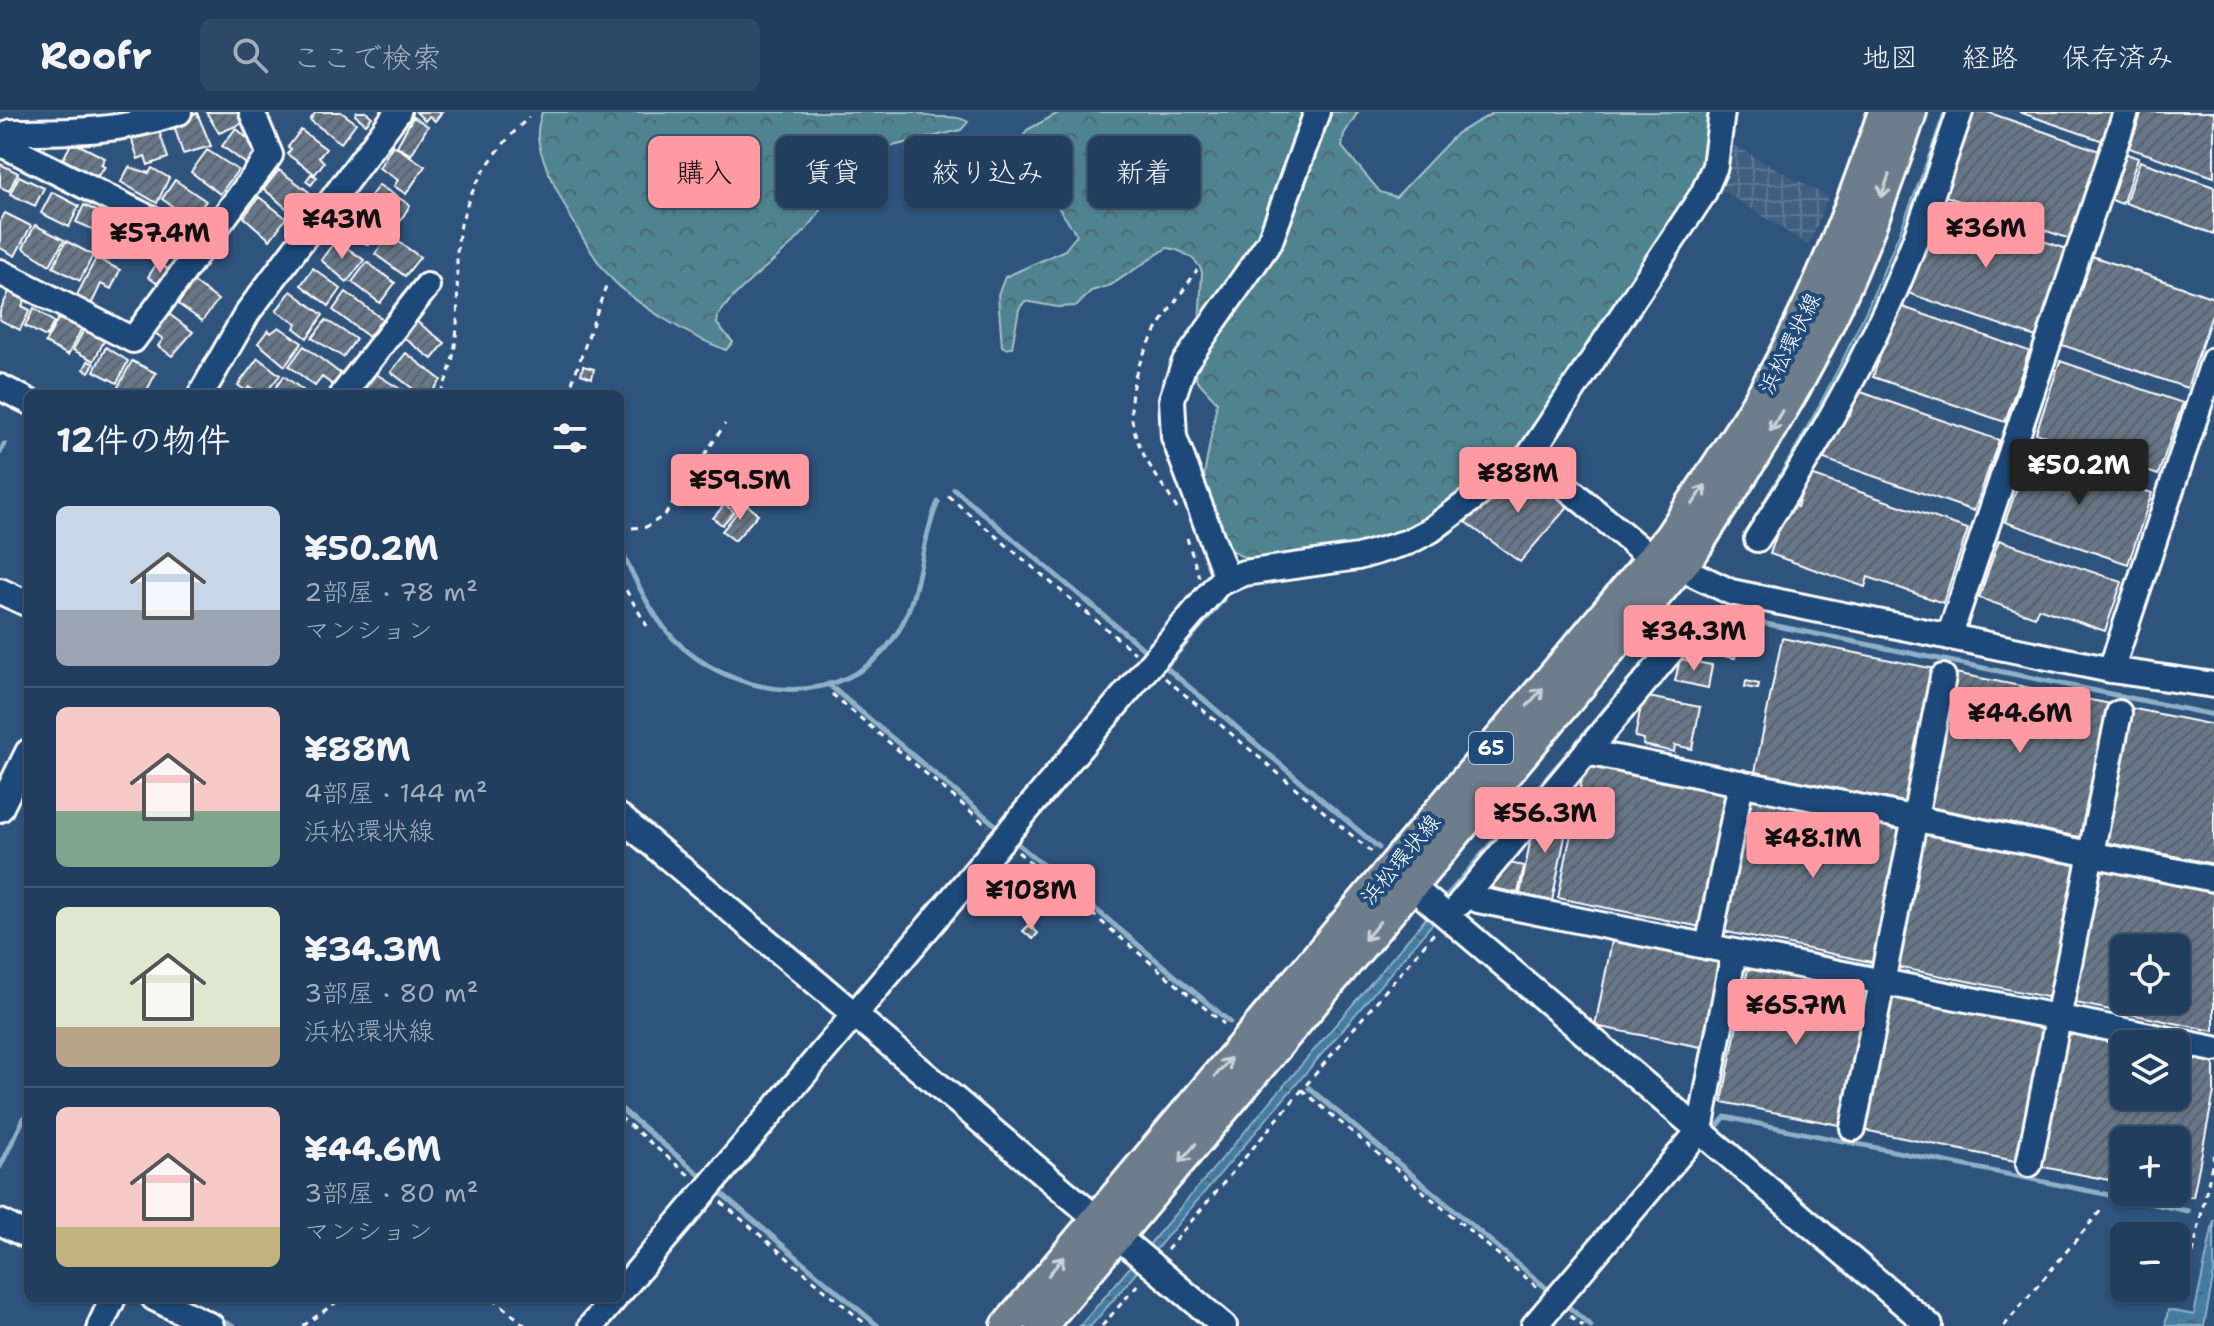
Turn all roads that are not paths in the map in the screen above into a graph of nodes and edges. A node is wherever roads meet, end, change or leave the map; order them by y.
1 (179, 112) edge
2 (252, 112) edge
3 (398, 112) edge
4 (1317, 112) edge
5 (1722, 112) edge
6 (1884, 112) edge
7 (1911, 112) edge
8 (1960, 112) edge
9 (2126, 112) edge
10 (2, 144) edge
11 (201, 248) junction
12 (0, 272) edge
13 (427, 286) dead end
14 (2214, 360) edge
15 (0, 387) edge
16 (209, 390) edge
17 (346, 390) edge
18 (24, 399) edge
19 (1529, 456) junction
20 (1757, 539) dead end
21 (1668, 562) junction
22 (1227, 579) junction
23 (0, 591) edge
24 (24, 602) edge
25 (1690, 628) dead end
26 (1949, 637) junction
27 (2111, 670) junction
28 (1943, 677) dead end
29 (2214, 685) edge
30 (2119, 713) dead end
31 (1586, 752) junction
32 (24, 760) edge
33 (1741, 783) junction
34 (0, 809) edge
35 (1915, 818) junction
36 (624, 820) edge
37 (2091, 854) junction
38 (2214, 879) edge
39 (1469, 892) junction
40 (1425, 897) junction
41 (1708, 947) junction
42 (1734, 952) junction
43 (1882, 982) junction
44 (853, 1015) junction
45 (2058, 1017) junction
46 (2214, 1049) edge
47 (1853, 1128) dead end
48 (1700, 1130) junction
49 (2029, 1164) dead end
50 (0, 1222) edge
51 (24, 1234) edge
52 (1130, 1247) junction
53 (624, 1287) edge
54 (111, 1302) edge
55 (162, 1302) edge
56 (612, 1302) edge
57 (100, 1326) edge
58 (211, 1326) edge
59 (591, 1326) edge
60 (1007, 1326) edge
61 (1041, 1326) edge
62 (1224, 1326) edge
63 (1534, 1326) edge
64 (1930, 1326) edge

1 - 10 street
2 - 11 street
3 - 16 street
4 - 22 street
5 - 19 street
21 -> 6 main road, 浜松環状線 / 65
7 -> 21 main road, 浜松環状線 / 65
8 - 20 street
9 - 26 street
10 - 11 street
11 - 12 street
13 - 17 street
14 - 27 street
15 - 18 street
19 - 21 street
19 - 22 street
21 - 26 street
21 - 40 main road, 浜松環状線 / 65
22 - 44 street
23 - 24 street
25 - 31 street
26 - 27 street
27 - 29 street
28 - 35 street
30 - 37 street
31 - 33 street
31 - 39 street
32 - 34 street
33 - 35 street
33 - 41 street
35 - 37 street
35 - 43 street
36 - 44 street
37 - 38 street
37 - 45 street
39 - 40 street
39 - 41 street
40 - 48 street
40 - 52 main road, 浜松環状線 / 65
41 - 42 street
42 - 43 street
42 - 48 street
43 - 45 street
43 - 47 street
44 - 52 street
44 - 53 street
45 - 46 street
45 - 49 street
48 - 63 street
48 - 64 street
50 - 51 street
60 -> 52 main road, 浜松環状線 / 65
52 - 61 main road, 浜松環状線 / 65
52 - 62 street
54 - 57 street
55 - 58 street
56 - 59 street

